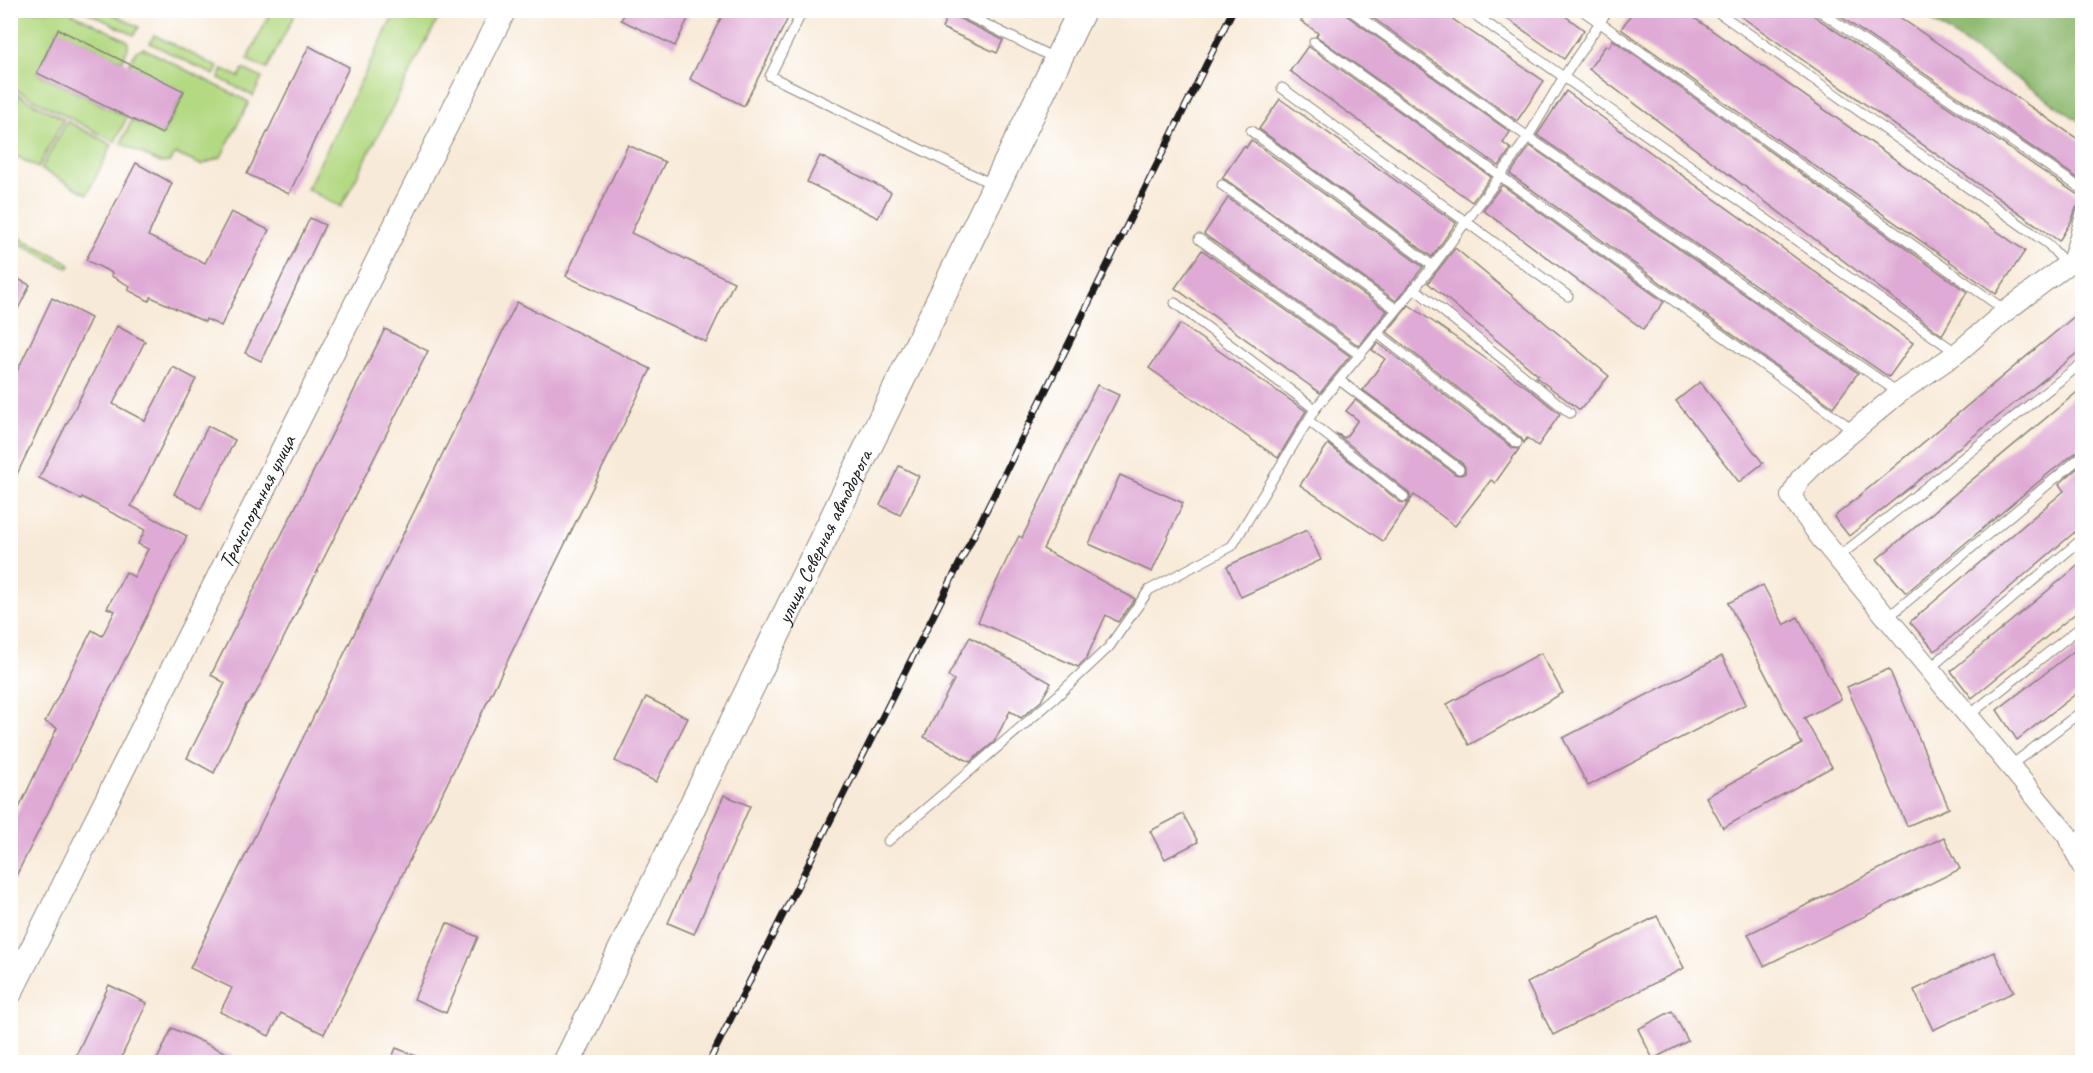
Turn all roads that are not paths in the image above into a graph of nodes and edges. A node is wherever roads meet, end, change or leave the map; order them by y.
1 (504, 10) edge
2 (803, 10) edge
3 (957, 10) edge
4 (1082, 10) edge
5 (1350, 10) edge
6 (1468, 10) edge
7 (1582, 10) edge
8 (1608, 10) edge
9 (1715, 10) edge
10 (1818, 10) edge
11 (1599, 22) junction
12 (1314, 42) dead end
13 (1058, 60) junction
14 (1563, 78) junction
15 (1282, 88) dead end
16 (1251, 131) dead end
17 (1528, 137) junction
18 (1500, 176) junction
19 (1222, 185) dead end
20 (996, 186) junction
21 (2082, 189) edge
22 (2082, 210) edge
23 (1466, 222) junction
24 (1199, 239) dead end
25 (2082, 253) edge
26 (2066, 264) junction
27 (1432, 266) junction
28 (1414, 288) junction
29 (1568, 296) dead end
30 (1175, 303) dead end
31 (1396, 309) junction
32 (2006, 311) junction
33 (1377, 333) junction
34 (1957, 353) junction
35 (1360, 355) junction
36 (2082, 363) edge
37 (1339, 380) junction
38 (1899, 393) junction
39 (1315, 409) junction
40 (1570, 413) dead end
41 (1310, 421) junction
42 (1855, 431) junction
43 (1517, 443) dead end
44 (2082, 456) edge
45 (1459, 469) dead end
46 (1404, 497) dead end
47 (2082, 539) edge
48 (1838, 558) junction
49 (1887, 618) junction
50 (2082, 626) edge
51 (1929, 669) junction
52 (2082, 711) edge
53 (1968, 716) junction
54 (2010, 766) junction
55 (2077, 837) edge
56 (888, 841) dead end
57 (2082, 866) edge
58 (10, 993) edge
59 (567, 1062) edge

1 - 58 street, Транспортная улица
2 - 20 lane
3 - 13 lane
4 - 13 main road, улица Северная автодорога
5 - 17 lane
6 - 14 lane
7 - 11 lane
8 - 11 lane
9 - 26 lane
10 - 21 lane
11 - 14 lane
11 - 32 lane
12 - 18 lane
13 - 20 main road, улица Северная автодорога
14 - 17 lane
14 - 34 lane
15 - 23 lane
16 - 27 lane
17 - 18 lane
17 - 38 lane
18 - 23 lane
18 - 42 lane
19 - 31 lane
20 - 59 main road, улица Северная автодорога
22 - 26 lane
23 - 27 lane
23 - 29 lane
24 - 35 lane
25 - 26 street
26 - 32 street
27 - 28 lane
28 - 31 lane
28 - 40 lane
30 - 39 lane
31 - 33 lane
32 - 34 street
33 - 35 lane
33 - 43 lane
34 - 38 street
35 - 37 lane
36 - 48 lane
37 - 39 lane
37 - 45 lane
38 - 42 street
39 - 41 lane
41 - 46 lane
41 - 56 lane
42 - 48 street
44 - 49 lane
47 - 51 lane
48 - 49 street
49 - 51 street
50 - 53 lane
51 - 53 street
52 - 54 lane
53 - 54 street
54 - 55 street
55 - 57 street

